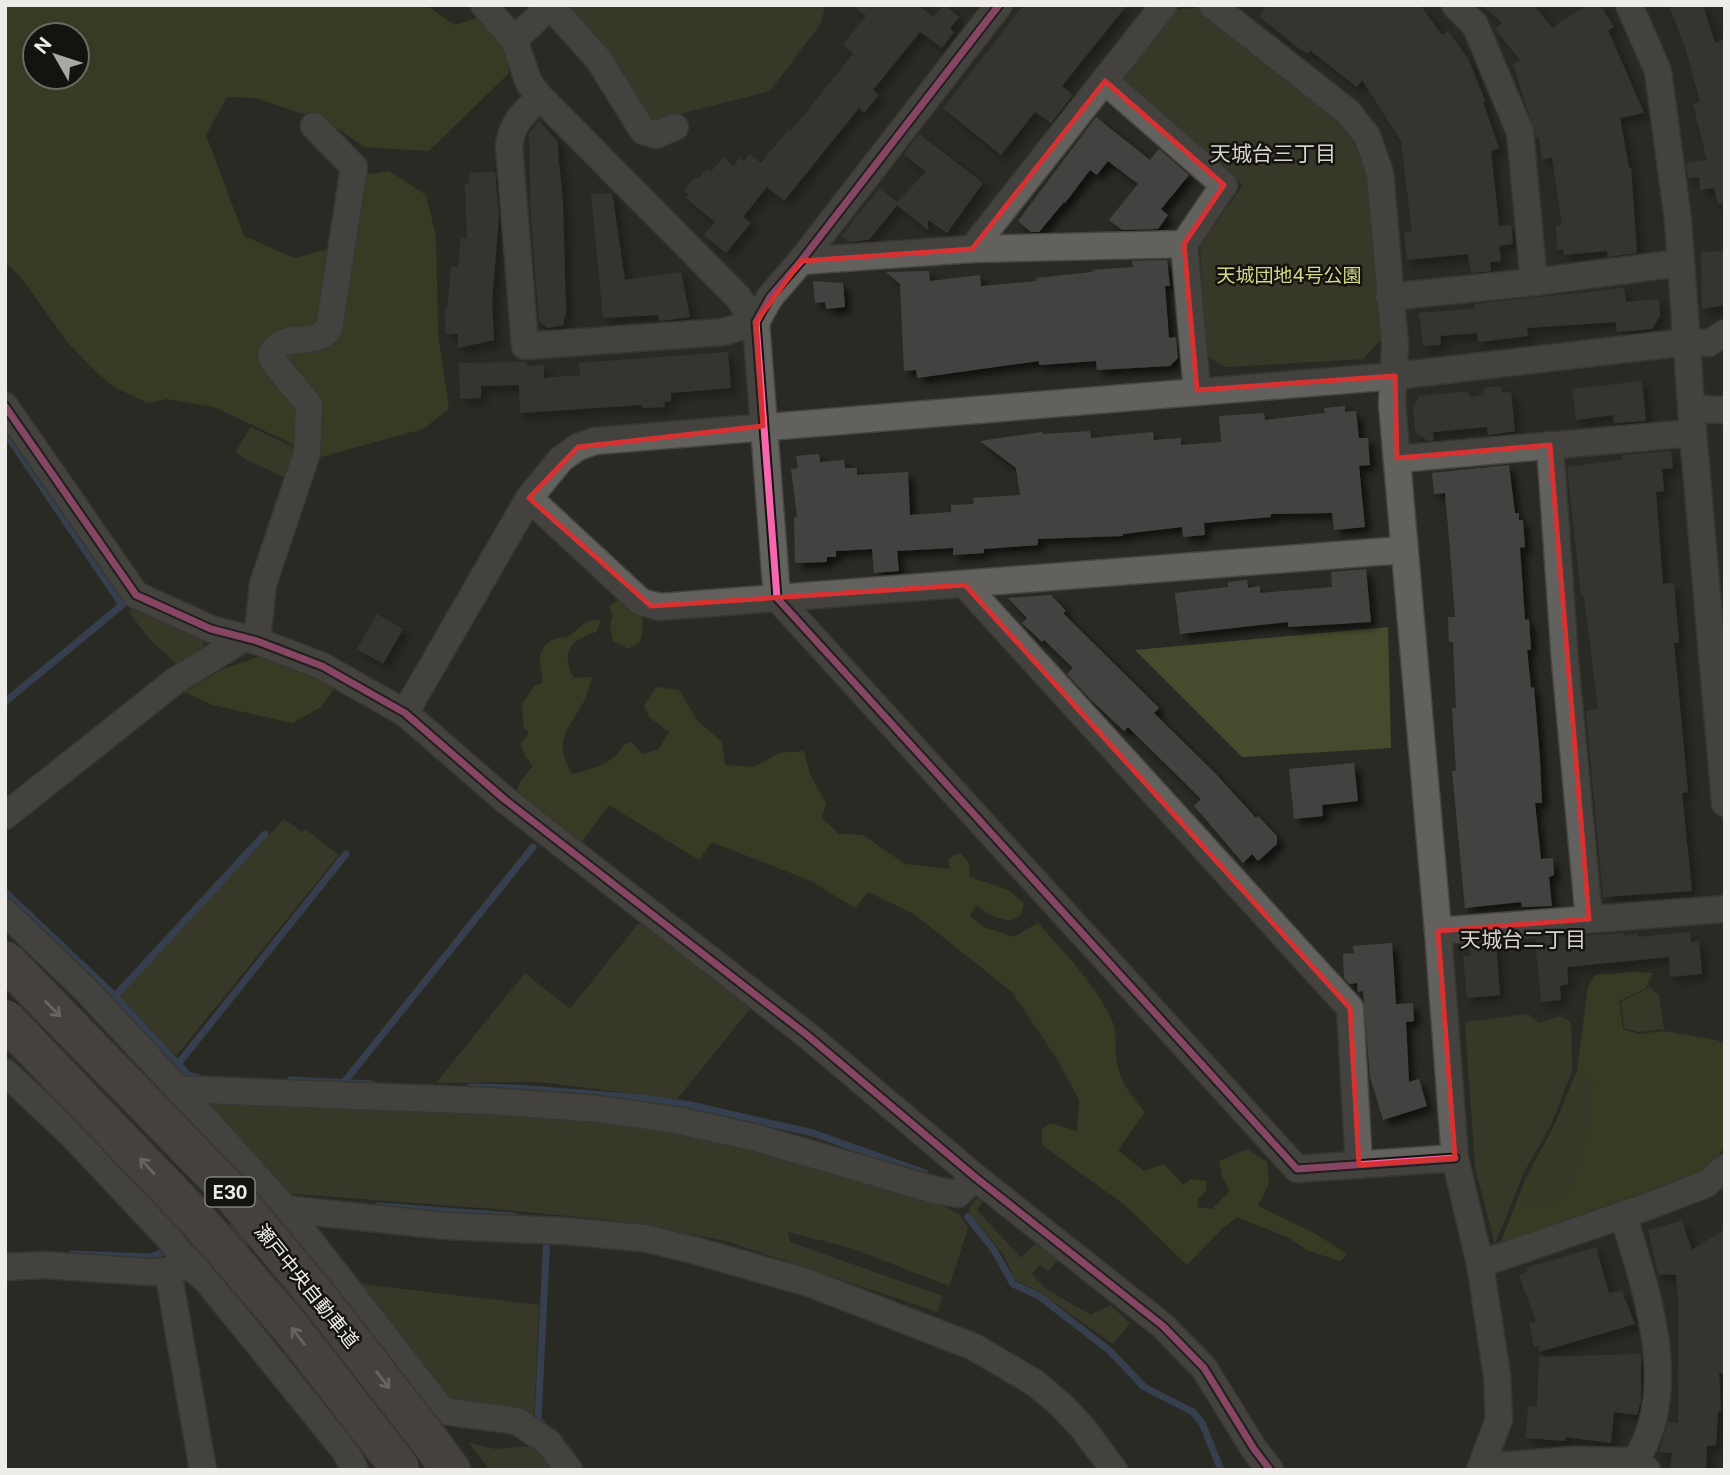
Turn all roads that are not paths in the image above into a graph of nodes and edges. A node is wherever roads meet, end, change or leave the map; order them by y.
1 (484, 5) edge
2 (999, 5) edge
3 (1164, 5) edge
4 (1212, 5) edge
5 (1455, 5) edge
6 (1629, 5) edge
7 (550, 6) edge
8 (514, 40) junction
9 (1105, 81) junction
10 (540, 97) junction
11 (314, 126) dead end
12 (676, 127) dead end
13 (1184, 244) junction
14 (972, 249) junction
15 (801, 261) junction
16 (1680, 263) junction
17 (1534, 282) junction
18 (1390, 297) junction
19 (756, 322) junction
20 (1725, 332) edge
21 (1687, 342) junction
22 (1395, 376) junction
23 (1197, 390) junction
24 (5, 406) edge
25 (1725, 410) edge
26 (1693, 421) junction
27 (763, 426) junction
28 (1550, 445) junction
29 (1397, 459) junction
30 (529, 498) junction
31 (1404, 550) junction
32 (965, 585) junction
33 (777, 598) junction
34 (250, 640) junction
35 (405, 713) junction
36 (1725, 803) edge
37 (5, 816) edge
38 (1725, 909) edge
39 (5, 912) edge
40 (1589, 919) junction
41 (1438, 931) junction
42 (5, 960) edge
43 (5, 1019) edge
44 (5, 1072) edge
45 (178, 1089) junction
46 (1455, 1158) junction
47 (1359, 1165) junction
48 (1725, 1168) edge
49 (975, 1177) junction
50 (282, 1205) junction
51 (1623, 1215) junction
52 (169, 1261) junction
53 (1480, 1264) junction
54 (5, 1268) edge
55 (442, 1457) edge
56 (1641, 1465) edge
57 (401, 1469) edge
58 (1481, 1469) edge
59 (203, 1470) edge
60 (355, 1470) edge
61 (569, 1470) edge
62 (1114, 1470) edge
63 (1270, 1470) edge

1 - 8 street
2 - 15 street
3 - 9 street
4 - 18 street
5 - 17 street
6 - 16 street
7 - 8 street
7 - 12 street
8 - 10 street
9 - 13 street
9 - 14 street
10 - 19 street
10 - 19 street
11 - 34 street
13 - 14 street
13 - 23 street
14 - 15 street
15 - 19 street
16 - 17 street
16 - 21 street
17 - 18 street
18 - 22 street
19 - 27 street
20 - 21 street
21 - 22 street
21 - 26 street
22 - 23 street
22 - 29 street
23 - 27 street
24 - 34 street
25 - 26 street
26 - 28 street
26 - 36 street
27 - 30 street
27 - 33 street
28 - 29 street
28 - 40 street
29 - 31 street
30 - 33 street
30 - 35 street
31 - 32 street
31 - 41 street
32 - 33 street
32 - 47 street
33 - 47 street
34 - 35 street
34 - 37 street
35 - 49 street
38 - 40 street
39 - 45 street
40 - 41 street
41 - 46 street
42 -> 55 highway, 瀬戸中央自動車道 / E30, bridge
57 -> 43 highway, 瀬戸中央自動車道 / E30, bridge
44 - 52 street
45 - 49 street
45 - 50 street
46 - 47 street
46 - 53 street
48 - 51 street
49 - 63 street
50 - 52 street
50 - 61 street
50 - 62 street
51 - 53 street
51 - 56 street
52 - 54 street
52 - 59 street
52 - 60 street
53 - 58 street
56 - 58 street

